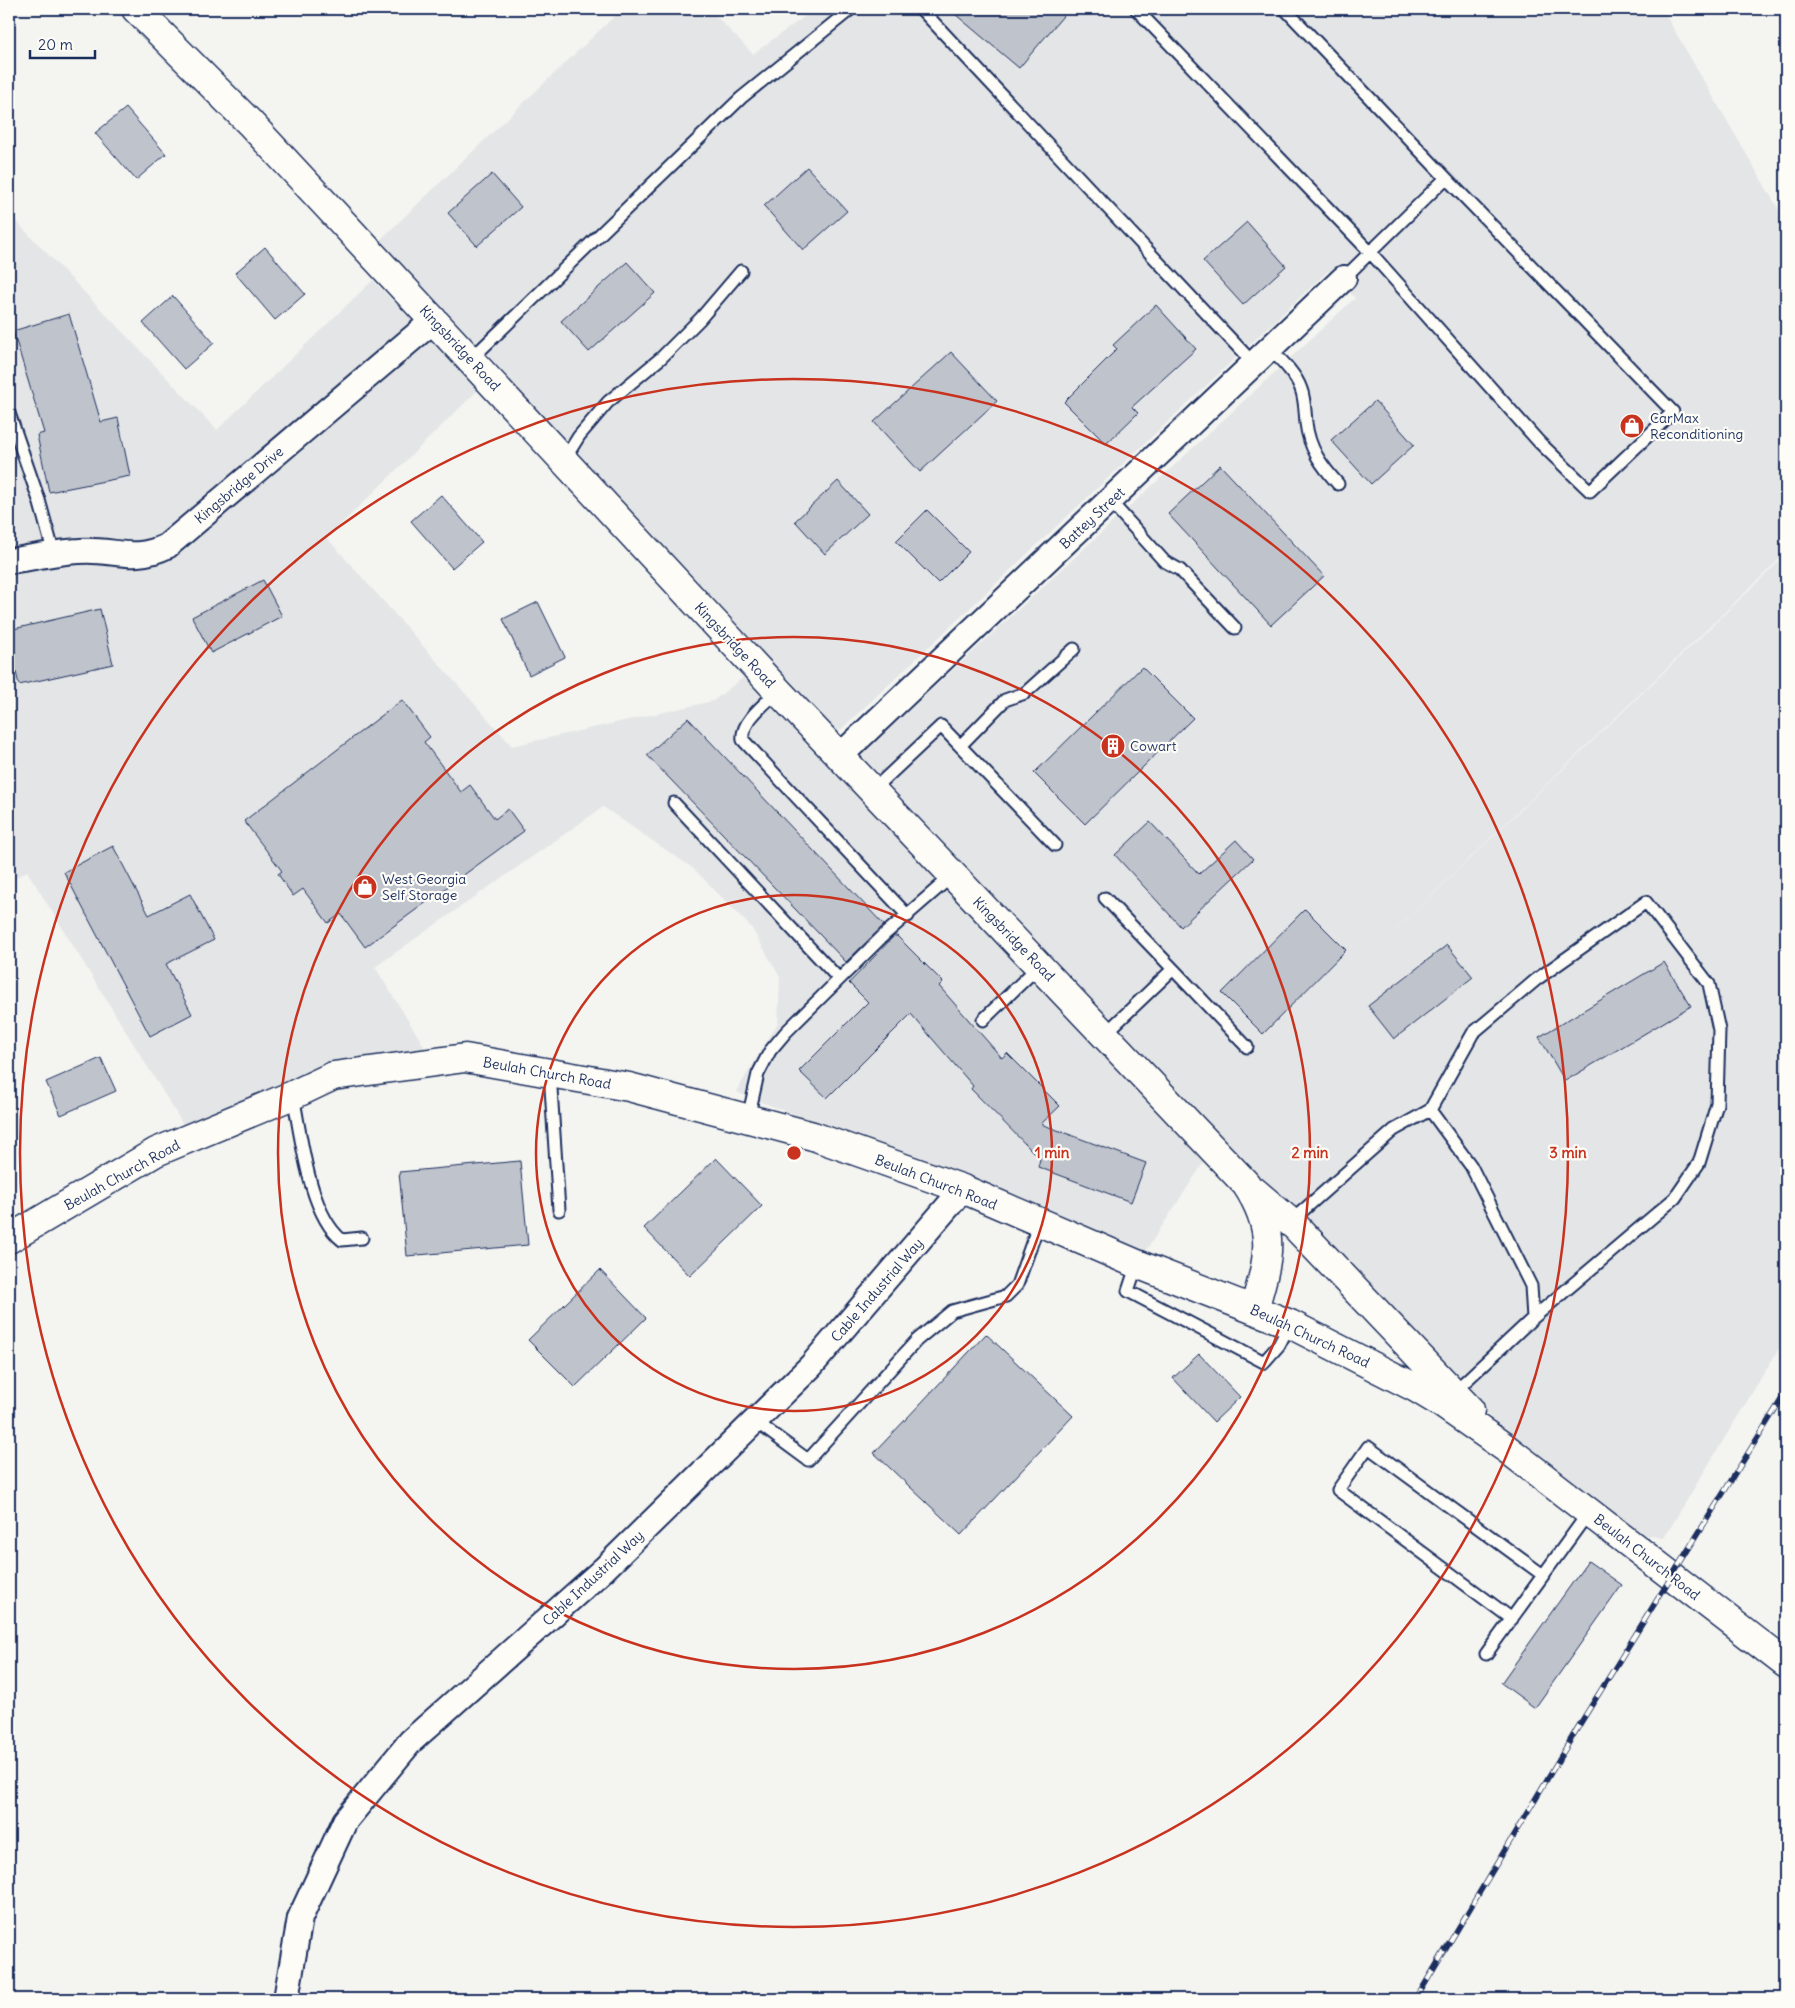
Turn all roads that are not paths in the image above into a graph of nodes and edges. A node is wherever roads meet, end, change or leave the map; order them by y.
1 (136, 9) edge
2 (851, 9) edge
3 (921, 9) edge
4 (1136, 9) edge
5 (1285, 9) edge
6 (1446, 178) junction
7 (1370, 252) junction
8 (740, 271) dead end
9 (1344, 278) joint
10 (434, 320) junction
11 (1262, 356) junction
12 (470, 360) junction
13 (9, 413) edge
14 (564, 460) junction
15 (1338, 484) dead end
16 (1110, 501) junction
17 (54, 554) junction
18 (9, 561) edge
19 (1235, 628) dead end
20 (1074, 649) dead end
21 (778, 691) junction
22 (960, 746) junction
23 (840, 756) junction
24 (872, 790) junction
25 (674, 803) dead end
26 (1055, 844) dead end
27 (953, 875) junction
28 (1104, 898) dead end
29 (908, 916) junction
30 (1040, 965) junction
31 (1173, 969) junction
32 (839, 979) junction
33 (984, 1020) dead end
34 (1105, 1034) junction
35 (1247, 1047) dead end
36 (550, 1074) junction
37 (293, 1095) junction
38 (1430, 1110) junction
39 (748, 1119) junction
40 (1246, 1184) junction
41 (963, 1189) junction
42 (559, 1210) dead end
43 (1290, 1222) junction
44 (1039, 1223) junction
45 (362, 1238) dead end
46 (9, 1239) edge
47 (1267, 1244) junction
48 (1137, 1264) junction
49 (1254, 1309) junction
50 (1533, 1318) junction
51 (1290, 1324) junction
52 (1447, 1398) junction
53 (755, 1421) junction
54 (1589, 1512) junction
55 (1543, 1575) junction
56 (1512, 1619) junction
57 (1486, 1654) dead end
58 (1786, 1664) edge
59 (286, 1999) edge

1 - 10 street, Kingsbridge Road
2 - 12 lane
3 - 11 lane
4 - 7 lane
5 - 6 lane
6 - 7 lane
6 - 7 lane
7 - 9 lane
8 - 14 lane
9 - 11 street, Battey Street
10 - 12 street, Kingsbridge Road
10 - 17 street, Kingsbridge Drive
11 - 15 lane
11 - 16 street, Battey Street
12 - 14 street, Kingsbridge Road
13 - 17 lane
14 - 21 street, Kingsbridge Road
16 - 19 lane
16 - 23 street, Battey Street
17 - 18 street, Kingsbridge Drive
20 - 22 lane
21 - 23 street, Kingsbridge Road
21 - 29 lane
22 - 24 lane
22 - 26 lane
23 - 24 street, Kingsbridge Road
24 - 27 street, Kingsbridge Road
25 - 32 lane
27 - 29 lane
27 - 30 street, Kingsbridge Road
28 - 31 lane
29 - 32 lane
30 - 33 lane
30 - 34 street, Kingsbridge Road
31 - 34 lane
31 - 35 lane
32 - 39 lane
34 - 40 street, Kingsbridge Road
36 - 37 street, Beulah Church Road
36 - 39 street, Beulah Church Road
36 - 42 lane
37 - 45 lane
37 - 46 street, Beulah Church Road
38 - 43 lane
38 - 50 lane
38 - 50 lane
39 - 41 street, Beulah Church Road
40 - 43 street
40 - 47 street, Kingsbridge Road
41 - 44 street, Beulah Church Road
41 - 53 street, Cable Industrial Way
43 - 47 lane
43 - 52 street
44 - 48 street, Beulah Church Road
44 - 53 lane
47 - 49 street, Kingsbridge Road
48 - 49 street, Beulah Church Road
48 - 51 lane
49 - 51 street, Beulah Church Road
50 - 52 lane
51 - 52 street, Beulah Church Road
52 - 54 street, Beulah Church Road
53 - 59 street, Cable Industrial Way
54 - 55 lane
54 - 58 street, Beulah Church Road
55 - 56 lane
55 - 56 lane
56 - 57 lane

